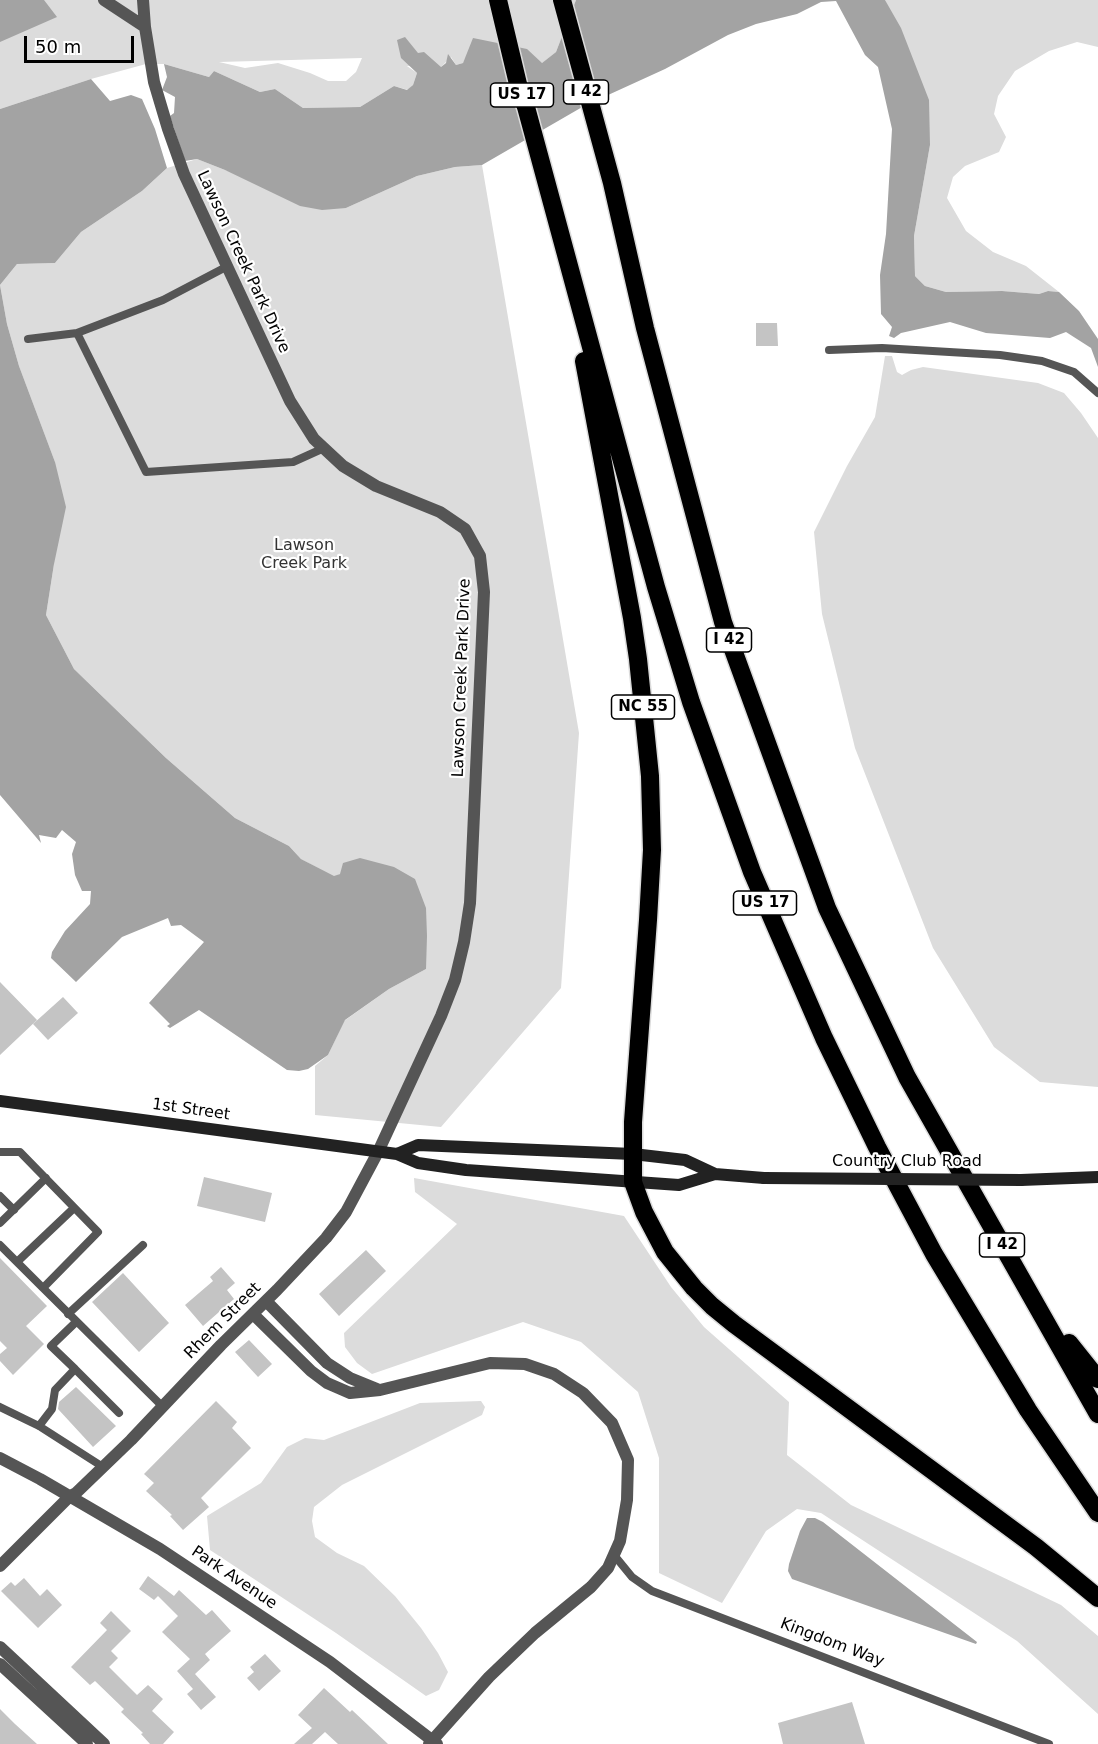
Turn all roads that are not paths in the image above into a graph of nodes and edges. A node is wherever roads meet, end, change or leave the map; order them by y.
1 (104, 0) edge
2 (142, 0) edge
3 (498, 0) edge
4 (562, 0) edge
5 (145, 27) junction
6 (561, 238) junction
7 (226, 267) junction
8 (77, 333) junction
9 (28, 339) dead end
10 (829, 350) dead end
11 (1098, 393) edge
12 (324, 448) junction
13 (907, 1077) junction
14 (0, 1101) edge
15 (0, 1152) edge
16 (378, 1152) junction
17 (397, 1154) junction
18 (633, 1155) junction
19 (715, 1174) junction
20 (1098, 1177) edge
21 (46, 1178) junction
22 (633, 1182) junction
23 (0, 1196) edge
24 (74, 1208) junction
25 (14, 1210) junction
26 (0, 1223) edge
27 (0, 1245) edge
28 (143, 1245) dead end
29 (17, 1262) junction
30 (43, 1288) junction
31 (266, 1301) junction
32 (68, 1314) junction
33 (253, 1314) junction
34 (76, 1322) junction
35 (75, 1370) junction
36 (1098, 1379) edge
37 (380, 1390) junction
38 (162, 1406) junction
39 (0, 1407) edge
40 (119, 1413) dead end
41 (1098, 1414) edge
42 (39, 1426) junction
43 (0, 1458) edge
44 (103, 1467) junction
45 (70, 1496) junction
46 (1098, 1513) edge
47 (614, 1555) junction
48 (0, 1566) edge
49 (1098, 1598) edge
50 (0, 1647) edge
51 (0, 1664) edge
52 (433, 1743) edge
53 (87, 1744) edge
54 (104, 1744) edge
55 (1049, 1744) edge

1 - 5 street
2 - 5 street, Lawson Creek Park Drive
3 - 6 highway, US 17
4 - 13 highway, I 42
5 - 7 street, Lawson Creek Park Drive
6 - 18 highway, NC 55
6 - 46 highway, US 17
7 - 8 lane
7 - 12 street, Lawson Creek Park Drive
8 - 9 lane
8 - 12 lane
10 - 11 lane
12 - 16 street, Lawson Creek Park Drive
13 - 36 highway
13 - 41 highway, I 42
14 - 16 main road, 1st Street
15 - 21 lane
16 - 17 main road, Country Club Road
16 - 31 street, Rhem Street
17 - 18 main road, Country Club Road
17 - 22 main road, Country Club Road
18 - 19 main road, Country Club Road
18 - 22 highway, NC 55
19 - 20 main road, Country Club Road, bridge
19 - 22 main road, Country Club Road
21 - 24 lane
21 - 25 lane
22 - 49 highway
23 - 25 lane
24 - 29 lane
24 - 30 lane
25 - 26 lane
27 - 29 lane
28 - 32 lane
29 - 30 lane
30 - 32 lane
31 - 33 street, Rhem Street
31 - 37 street
32 - 34 lane
33 - 37 street
33 - 38 street, Rhem Street
34 - 35 lane
34 - 38 lane
35 - 40 lane
35 - 42 lane
37 - 47 street
38 - 44 street, Rhem Street
39 - 42 lane
42 - 44 lane
43 - 45 street, Park Avenue
44 - 45 street, Rhem Street
45 - 48 street, Rhem Street
45 - 52 street, Park Avenue
47 - 52 street
47 - 55 lane, Kingdom Way
50 - 54 street
51 - 53 street

